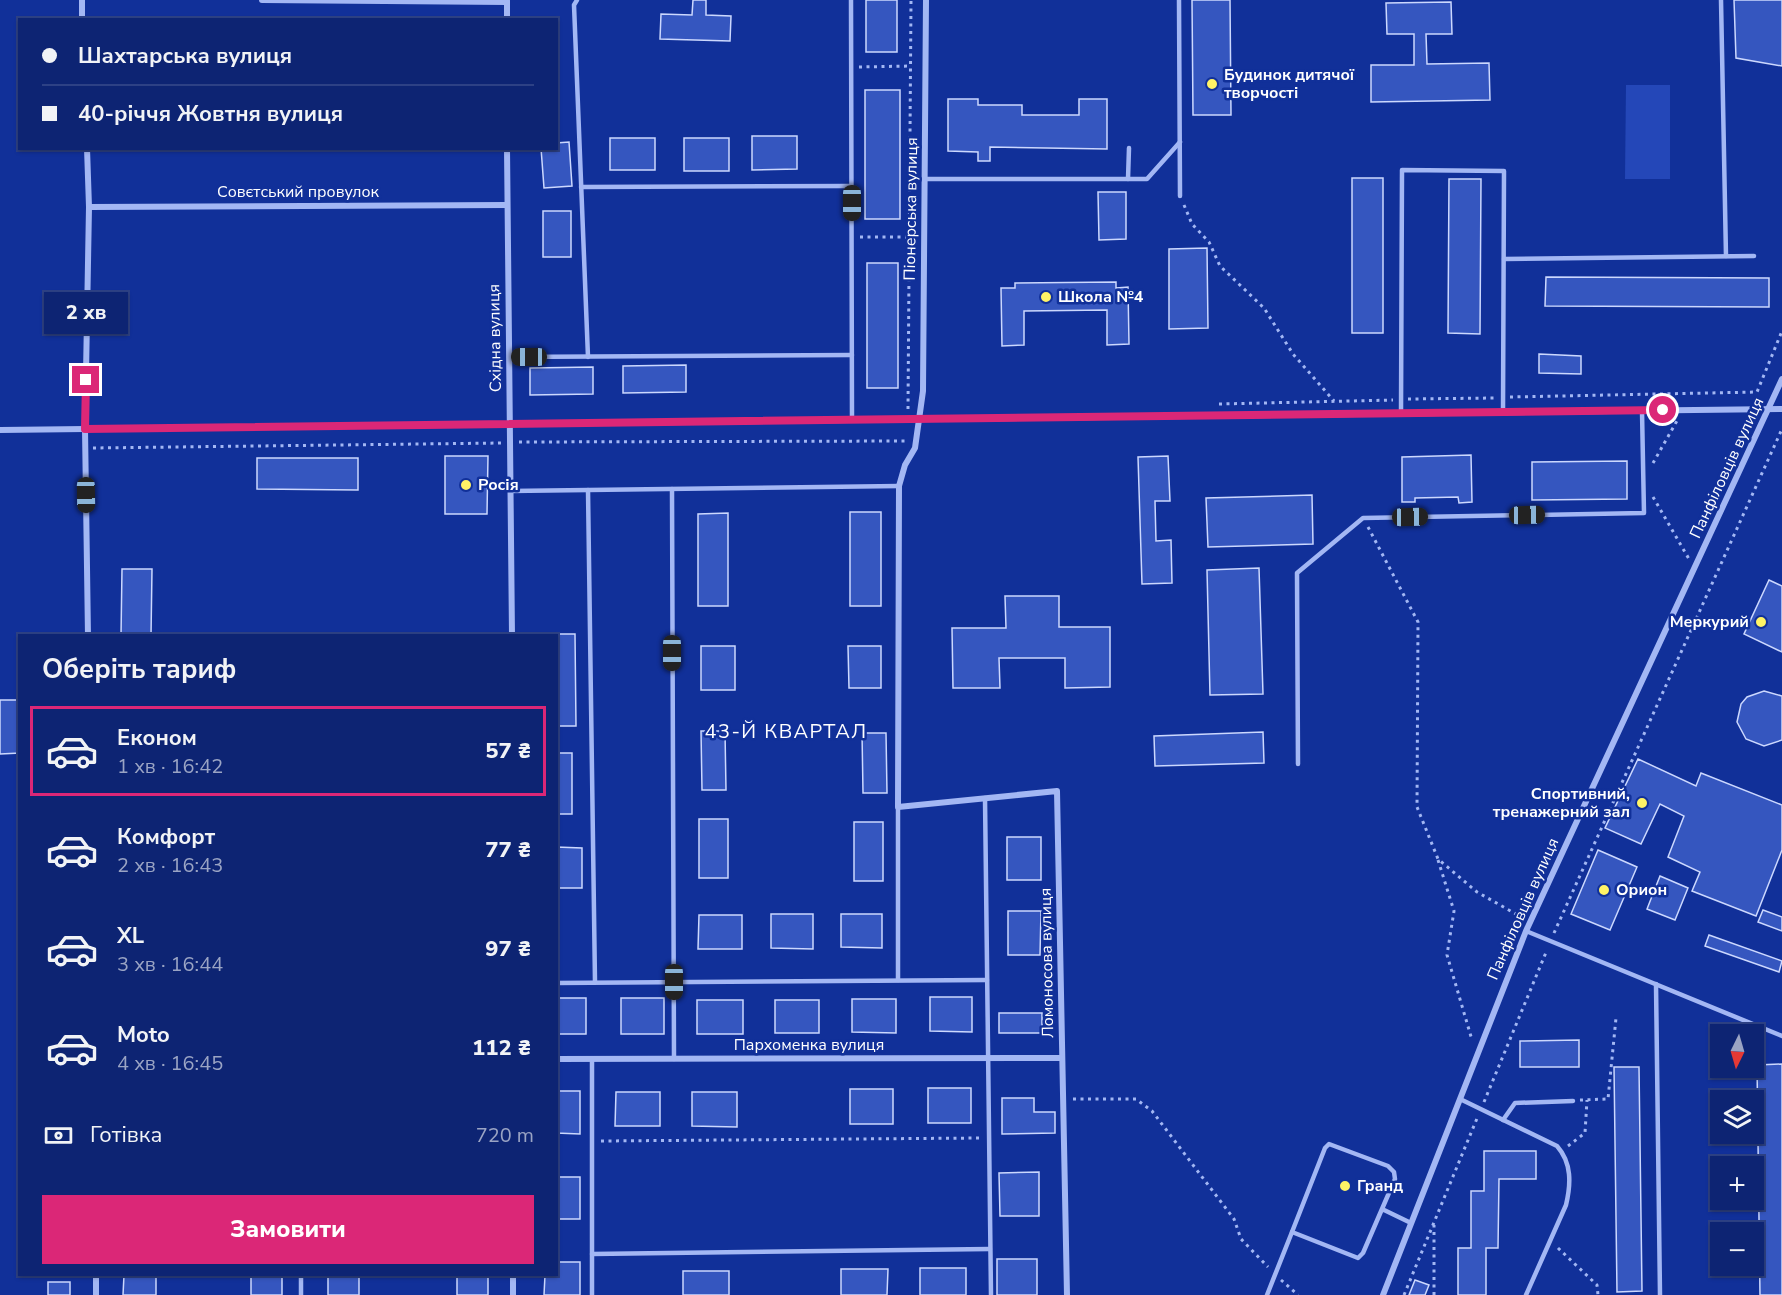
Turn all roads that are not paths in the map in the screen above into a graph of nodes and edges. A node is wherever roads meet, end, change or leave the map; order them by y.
1 (82, 0) edge
2 (262, 0) edge
3 (577, 0) edge
4 (851, 0) edge
5 (926, 0) edge
6 (1179, 0) edge
7 (1721, 0) edge
8 (507, 1) edge
9 (82, 18) edge
10 (507, 18) edge
11 (1180, 142) junction
12 (1129, 148) dead end
13 (87, 150) edge
14 (507, 150) edge
15 (925, 179) junction
16 (1128, 179) junction
17 (851, 186) junction
18 (581, 187) junction
19 (1180, 196) road end
20 (507, 205) junction
21 (89, 207) junction
22 (1726, 256) junction
23 (1754, 256) dead end
24 (1504, 259) junction
25 (852, 355) junction
26 (509, 357) junction
27 (588, 357) junction
28 (1782, 379) edge
29 (1769, 409) junction
30 (1782, 409) edge
31 (1642, 411) junction
32 (1503, 412) junction
33 (1401, 413) junction
34 (919, 419) junction
35 (852, 420) junction
36 (509, 424) junction
37 (85, 429) junction
38 (0, 430) edge
39 (899, 486) junction
40 (672, 489) junction
41 (588, 490) junction
42 (510, 491) junction
43 (88, 634) edge
44 (512, 634) edge
45 (1298, 764) dead end
46 (985, 798) junction
47 (898, 807) junction
48 (1526, 931) junction
49 (987, 980) junction
50 (898, 981) junction
51 (595, 982) junction
52 (674, 982) junction
53 (558, 983) edge
54 (1656, 984) junction
55 (1782, 1036) edge
56 (988, 1058) junction
57 (1062, 1058) junction
58 (558, 1059) edge
59 (592, 1059) junction
60 (674, 1059) junction
61 (1460, 1100) junction
62 (1573, 1101) road end
63 (1503, 1120) junction
64 (1383, 1209) junction
65 (1411, 1223) junction
66 (1292, 1232) junction
67 (990, 1249) junction
68 (592, 1254) junction
69 (96, 1276) edge
70 (301, 1276) edge
71 (513, 1276) edge
72 (96, 1295) edge
73 (301, 1295) edge
74 (513, 1295) edge
75 (592, 1295) edge
76 (991, 1295) edge
77 (1067, 1295) edge
78 (1267, 1295) edge
79 (1383, 1295) edge
80 (1526, 1295) edge
81 (1660, 1295) edge

1 - 9 street
2 - 8 street
3 - 18 lane
4 - 17 lane
5 - 15 street, Піонерська вулиця
6 - 11 lane
7 - 22 lane
8 - 10 street
11 - 16 lane
11 - 19 lane
12 - 16 lane
13 - 21 street
14 - 20 street, Східна вулиця
15 - 16 lane
15 - 34 street, Піонерська вулиця
17 - 18 lane
17 - 25 lane
18 - 27 lane
20 - 21 street, Совєтський провулок
20 - 26 street, Східна вулиця
21 - 37 street
22 - 23 lane
22 - 24 lane
24 - 32 lane
24 - 33 lane
25 - 27 lane
25 - 35 lane
26 - 27 lane
26 - 36 street, Східна вулиця
28 - 29 street, Панфіловців вулиця
29 - 30 street
29 - 31 street
29 - 48 street, Панфіловців вулиця
31 - 32 street
31 - 45 lane
32 - 33 street
33 - 34 street
34 - 35 street
34 - 39 street, Піонерська вулиця
35 - 36 street
36 - 37 street
36 - 42 street, Східна вулиця
37 - 38 street
37 - 43 street
39 - 40 lane
39 - 47 street, Піонерська вулиця
40 - 41 lane
40 - 52 lane
41 - 42 lane
41 - 51 lane
42 - 44 street, Східна вулиця
46 - 47 street, Ломоносова вулиця
46 - 49 lane
46 - 57 street, Ломоносова вулиця
47 - 50 lane
48 - 54 lane
48 - 61 street, Панфіловців вулиця
49 - 50 lane
49 - 56 lane
50 - 52 lane
51 - 52 lane
51 - 53 lane
52 - 60 lane
54 - 55 lane
54 - 81 lane
56 - 57 street, Пархоменка вулиця
56 - 60 street, Пархоменка вулиця
56 - 67 lane
57 - 77 street, Ломоносова вулиця
58 - 59 street, Пархоменка вулиця
59 - 60 street, Пархоменка вулиця
59 - 68 lane
61 - 63 lane
61 - 65 street, Панфіловців вулиця
62 - 63 lane
63 - 80 lane
64 - 65 lane
64 - 66 lane
64 - 66 lane
65 - 79 street, Панфіловців вулиця
66 - 78 lane
67 - 68 lane
67 - 76 lane
68 - 75 lane
69 - 72 street
70 - 73 lane
71 - 74 street

